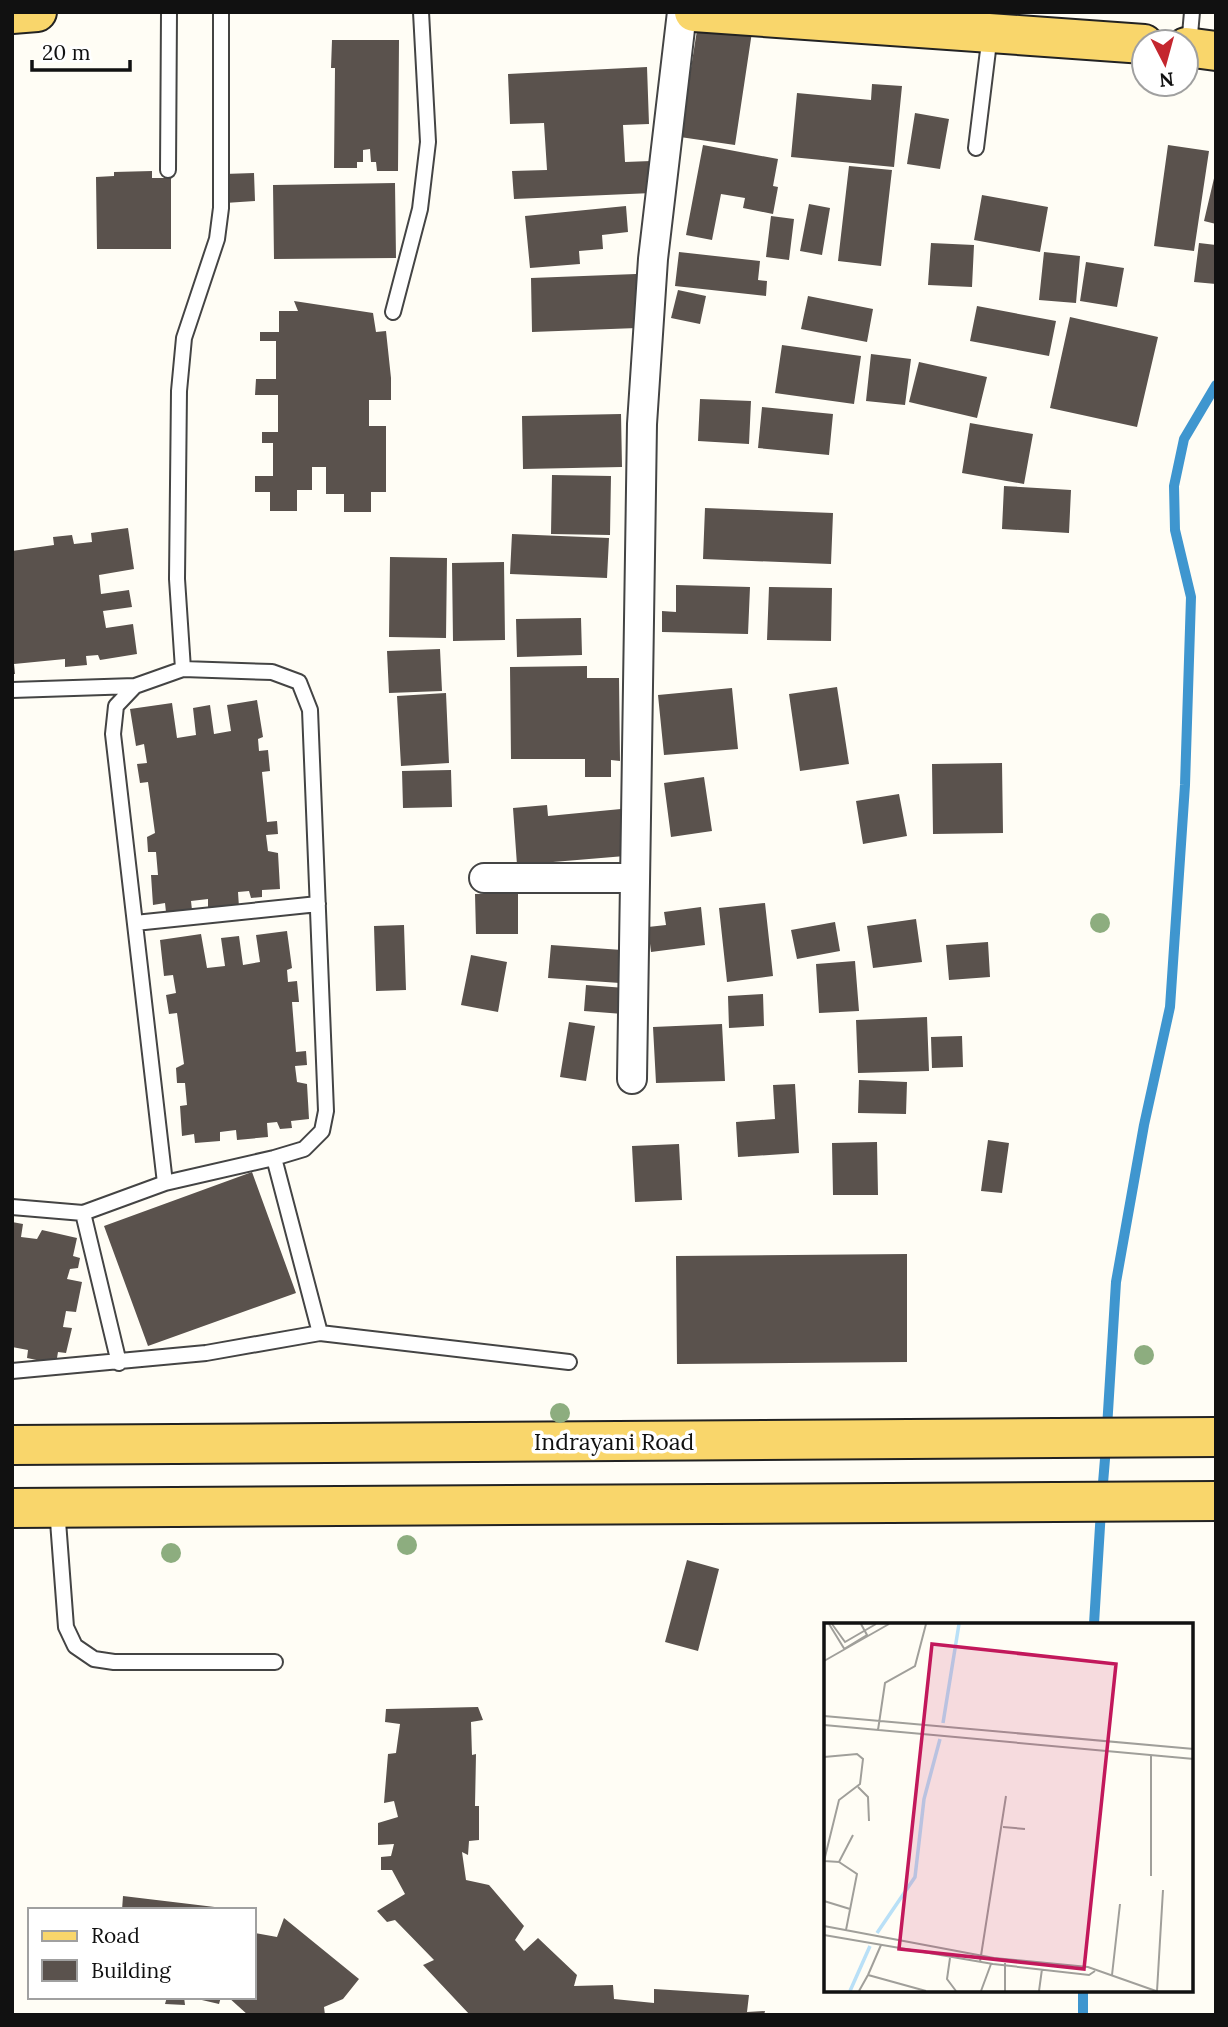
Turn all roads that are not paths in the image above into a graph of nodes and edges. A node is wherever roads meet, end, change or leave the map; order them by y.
1 (37, 12) edge
2 (169, 12) edge
3 (221, 12) edge
4 (421, 12) edge
5 (682, 12) edge
6 (694, 12) edge
7 (12, 14) edge
8 (990, 33) junction
9 (1130, 43) edge
10 (976, 148) dead end
11 (168, 170) dead end
12 (393, 312) dead end
13 (183, 669) junction
14 (135, 686) junction
15 (12, 690) edge
16 (484, 878) dead end
17 (635, 878) junction
18 (318, 904) junction
19 (135, 923) junction
20 (632, 1079) dead end
21 (274, 1158) junction
22 (166, 1183) junction
23 (12, 1208) edge
24 (83, 1213) junction
25 (320, 1333) junction
26 (569, 1362) dead end
27 (119, 1363) junction
28 (12, 1371) edge
29 (1216, 1437) edge
30 (12, 1445) edge
31 (1216, 1501) edge
32 (12, 1508) edge
33 (57, 1508) junction
34 (275, 1662) dead end

1 - 7 main road
2 - 11 lane
3 - 13 lane
4 - 12 lane
5 - 17 street
6 - 8 main road
8 - 9 main road
8 - 10 lane
13 - 14 lane
13 - 18 lane
14 - 15 lane
14 - 19 lane
16 - 17 street
17 - 20 street
18 - 19 lane
18 - 21 lane
19 - 22 lane
21 - 22 lane
21 - 25 lane
22 - 24 lane
23 - 24 lane
24 - 27 lane
25 - 26 lane
25 - 27 lane
27 - 28 lane
29 - 30 main road, Indrayani Road
31 - 33 main road
32 - 33 main road
33 - 34 lane

